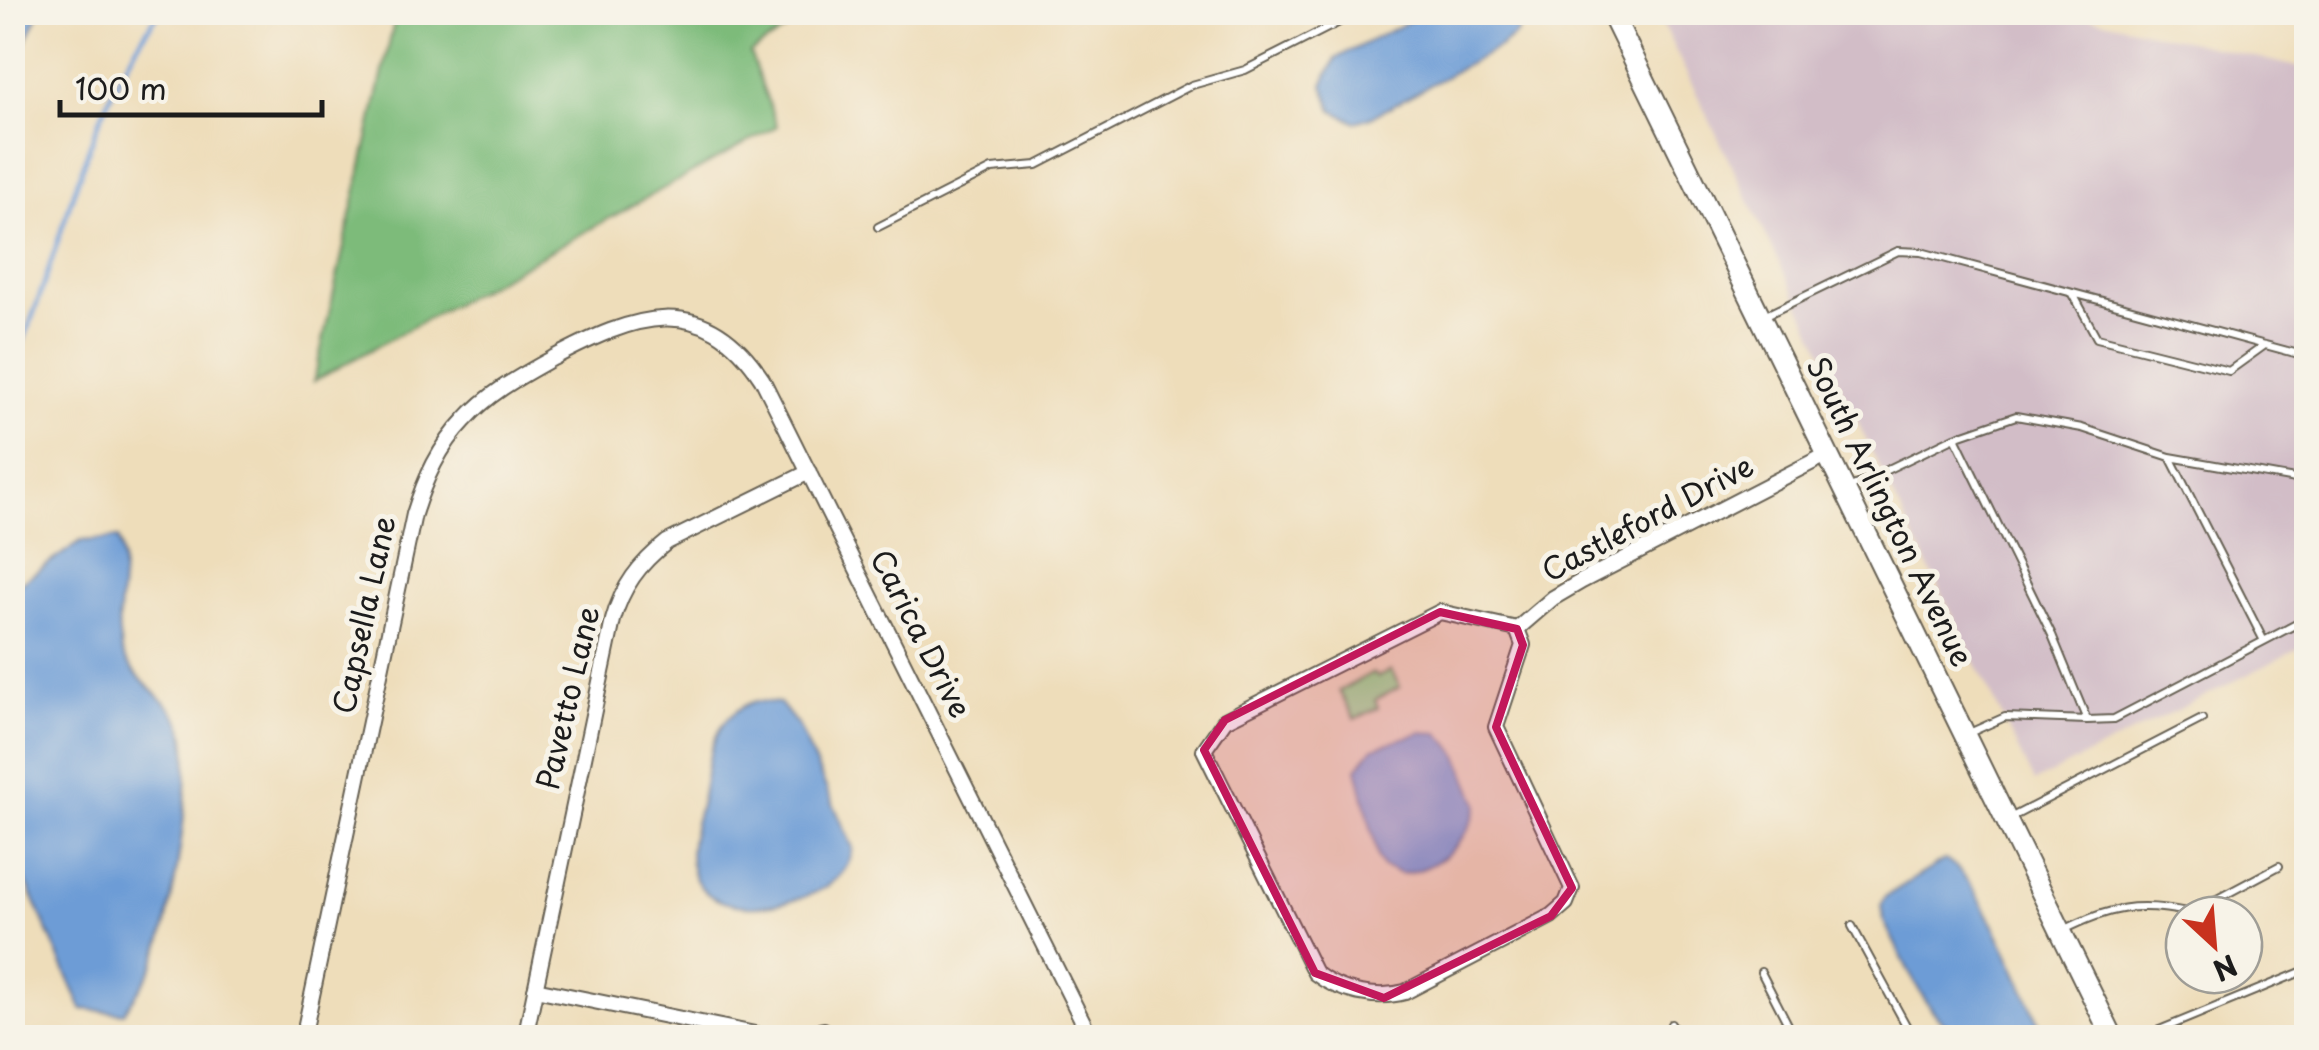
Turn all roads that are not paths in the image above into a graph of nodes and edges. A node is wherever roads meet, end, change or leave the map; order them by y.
1 (1324, 12) edge
2 (1358, 12) edge
3 (1611, 12) edge
4 (1331, 27) junction
5 (878, 227) dead end
6 (2072, 293) junction
7 (645, 318) joint
8 (1761, 318) junction
9 (2266, 345) junction
10 (2306, 356) edge
11 (1955, 436) junction
12 (1828, 454) junction
13 (2170, 456) junction
14 (808, 472) junction
15 (2306, 481) edge
16 (1846, 489) junction
17 (2306, 620) edge
18 (1518, 629) junction
19 (2264, 641) junction
20 (2202, 719) dead end
21 (2087, 720) junction
22 (1964, 735) junction
23 (2006, 820) junction
24 (2279, 866) dead end
25 (1852, 926) dead end
26 (2061, 932) junction
27 (2306, 970) edge
28 (1761, 972) dead end
29 (535, 989) junction
30 (1671, 1024) dead end
31 (824, 1030) dead end
32 (745, 1035) edge
33 (303, 1038) edge
34 (524, 1038) edge
35 (776, 1038) edge
36 (1091, 1038) edge
37 (1678, 1038) edge
38 (1794, 1038) edge
39 (1913, 1038) edge
40 (2113, 1038) edge
41 (2140, 1038) edge

1 - 4 lane
2 - 4 lane
3 - 8 main road, South Arlington Avenue
4 - 5 lane
6 - 8 lane
6 - 9 lane
6 - 9 lane
7 - 14 street, Carica Drive
7 - 33 street, Capsella Lane
8 - 12 main road, South Arlington Avenue
9 - 10 lane
11 - 13 lane
11 - 16 lane
11 - 21 lane
12 - 16 main road, South Arlington Avenue
12 - 18 street, Castleford Drive
13 - 15 lane
13 - 19 lane
14 - 29 street, Pavetto Lane
14 - 36 street, Carica Drive
16 - 22 main road, South Arlington Avenue
17 - 19 lane
18 - 18 street
19 - 21 lane
20 - 23 lane
21 - 22 lane
22 - 23 main road, South Arlington Avenue
23 - 26 main road, South Arlington Avenue
24 - 26 lane
25 - 39 lane
26 - 40 main road, South Arlington Avenue
27 - 41 lane
28 - 38 lane
29 - 32 street
29 - 34 street, Pavetto Lane
30 - 37 lane
31 - 35 street
32 - 35 street

